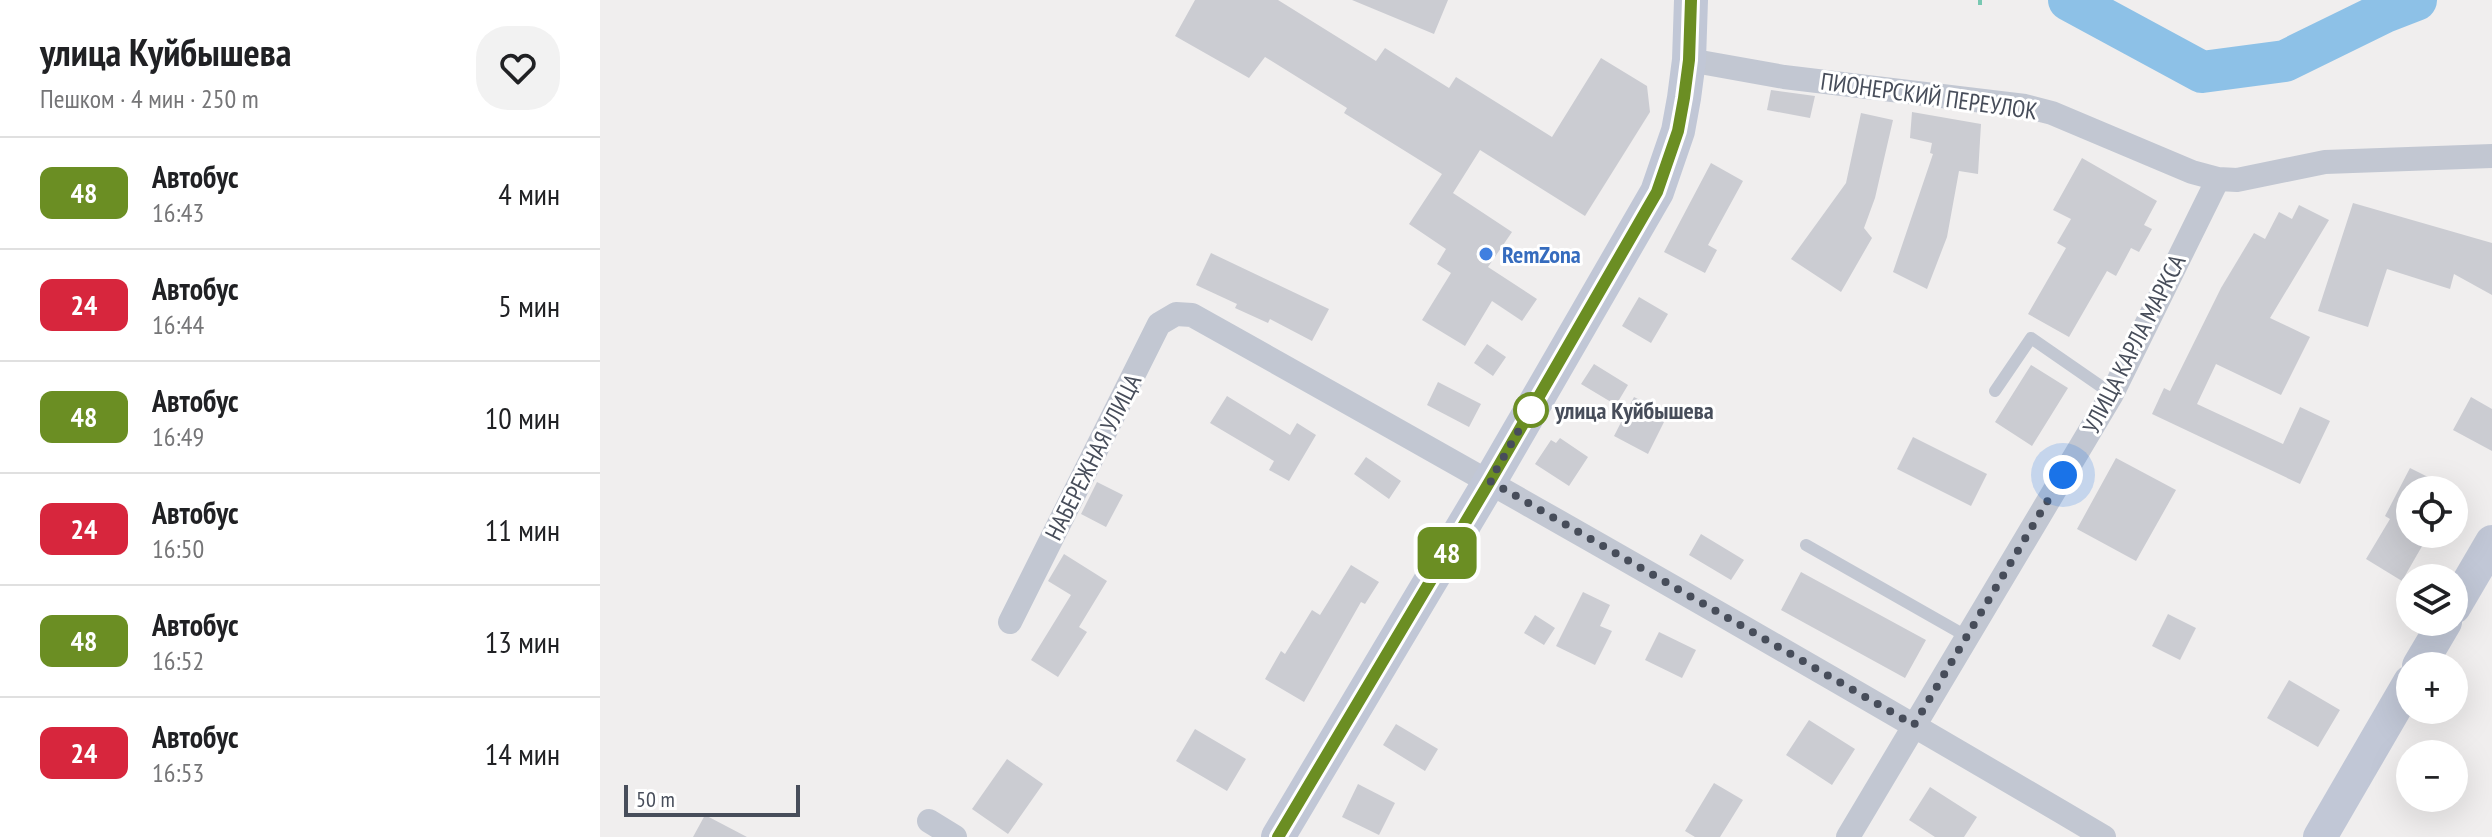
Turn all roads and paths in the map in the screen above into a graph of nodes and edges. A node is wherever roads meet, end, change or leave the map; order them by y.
1 (1691, 0) edge
2 (1689, 60) junction
3 (2492, 156) edge
4 (2218, 179) junction
5 (1995, 391) dead end
6 (2112, 394) junction
7 (1490, 481) junction
8 (2492, 542) edge
9 (1806, 545) dead end
10 (2468, 583) edge
11 (1010, 622) dead end
12 (1966, 636) junction
13 (2396, 706) edge
14 (1914, 725) junction
15 (929, 821) dead end
16 (955, 837) edge
17 (1278, 837) edge
18 (1848, 837) edge
19 (2104, 837) edge
20 (2320, 837) edge

1 - 2 main road
2 - 4 street, ПИОНЕРСКИЙ ПЕРЕУЛОК
2 - 7 main road
3 - 4 street, ПИОНЕРСКИЙ ПЕРЕУЛОК
4 - 6 street, УЛИЦА КАРЛА МАРКСА
5 - 6 lane
6 - 12 street, УЛИЦА КАРЛА МАРКСА
7 - 11 street, НАБЕРЕЖНАЯ УЛИЦА
7 - 14 street
7 - 17 main road
8 - 10 main road
9 - 12 lane
12 - 14 street, УЛИЦА КАРЛА МАРКСА
13 - 20 main road
14 - 18 street, УЛИЦА КАРЛА МАРКСА
14 - 19 street
15 - 16 street

